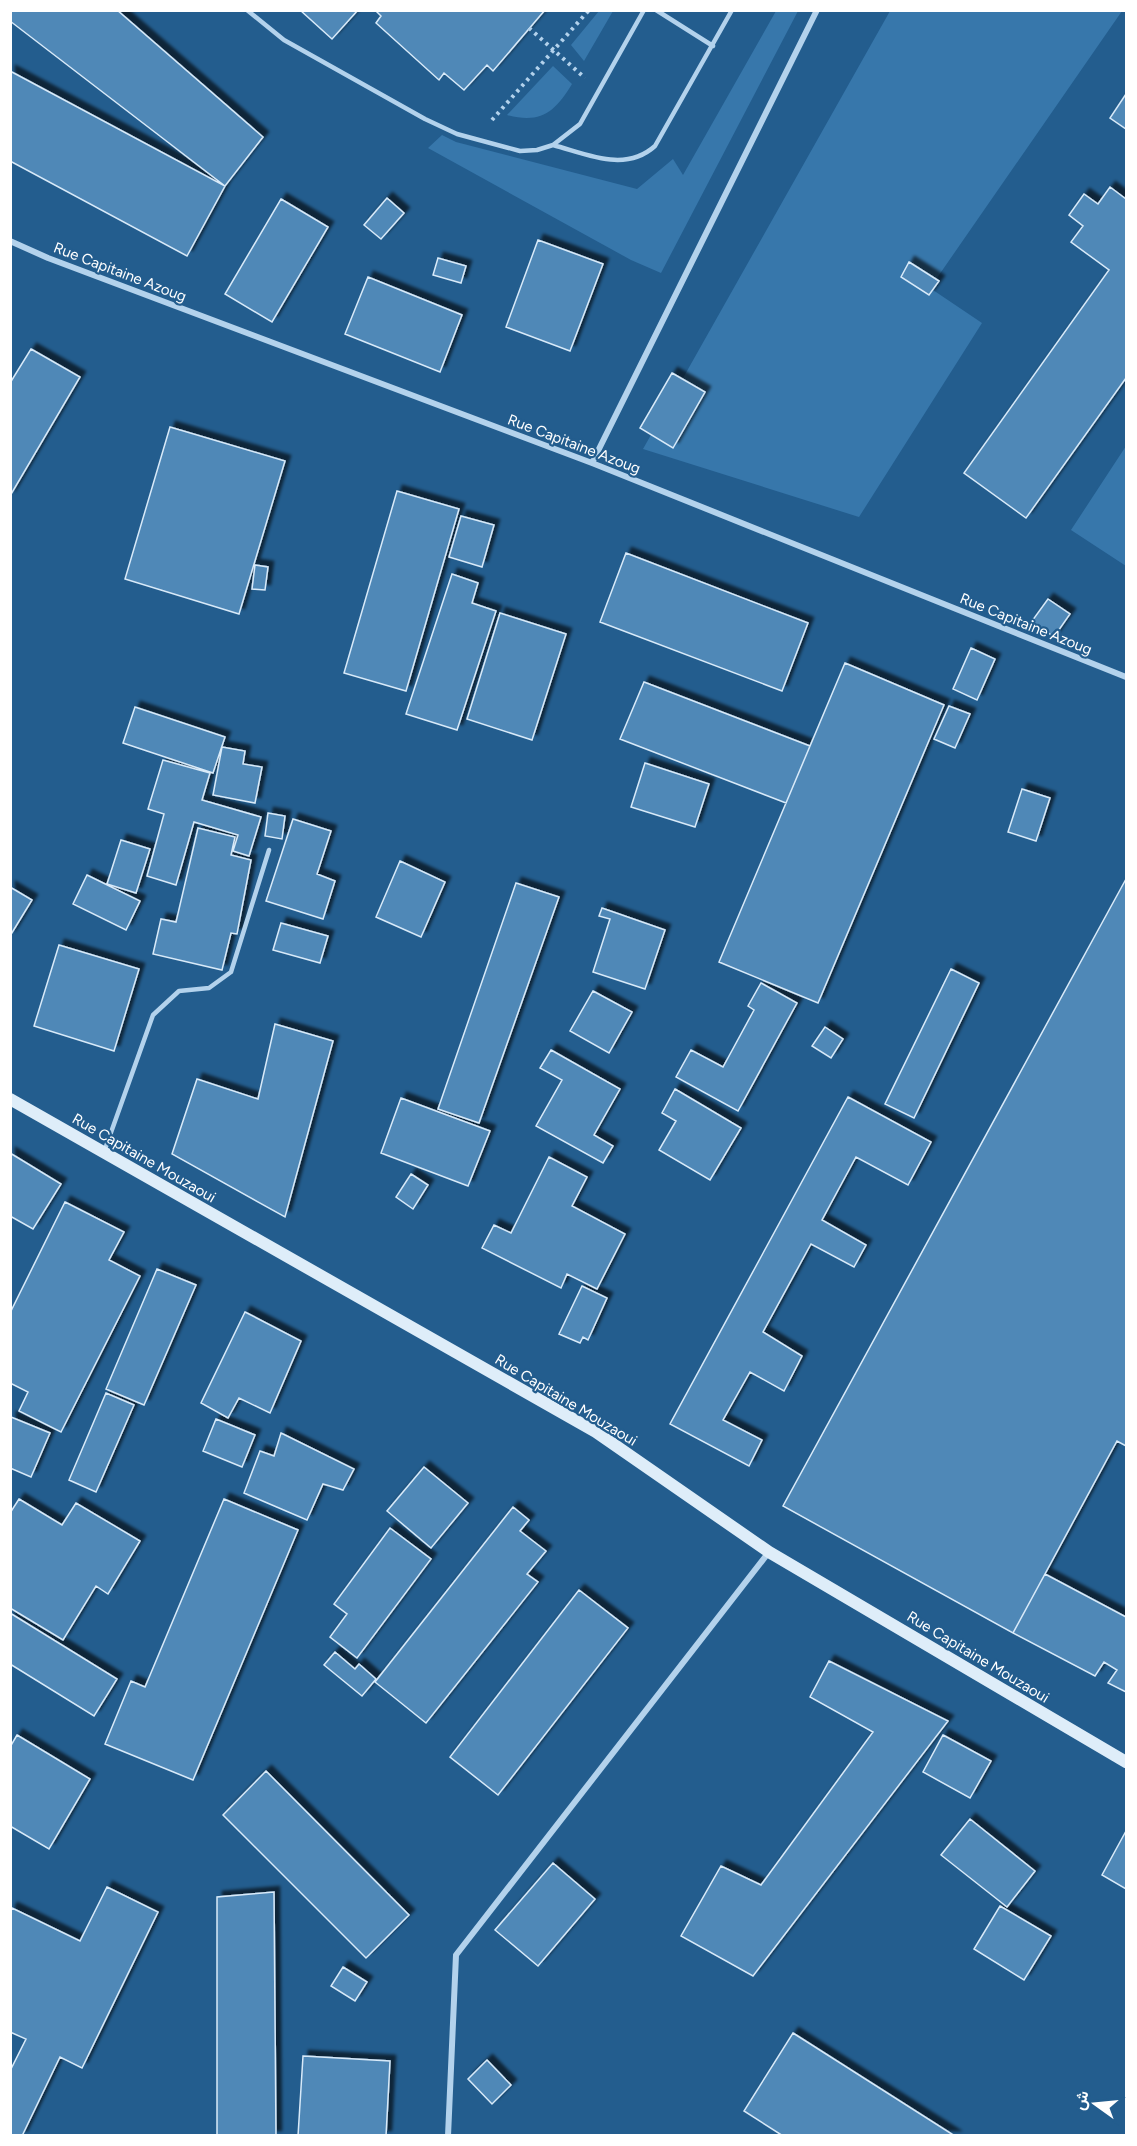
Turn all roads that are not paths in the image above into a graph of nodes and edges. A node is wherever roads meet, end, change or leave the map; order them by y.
1 (247, 10) edge
2 (644, 10) edge
3 (656, 10) edge
4 (732, 10) edge
5 (817, 10) edge
6 (712, 46) junction
7 (553, 145) junction
8 (10, 241) edge
9 (592, 463) junction
10 (1126, 677) edge
11 (269, 850) dead end
12 (10, 1099) edge
13 (104, 1152) junction
14 (770, 1552) junction
15 (1126, 1762) edge
16 (448, 2136) edge

1 - 7 lane
2 - 7 lane
3 - 6 lane
4 - 6 lane
5 - 9 street
6 - 7 lane
8 - 9 street, Rue Capitaine Azoug
9 - 10 street, Rue Capitaine Azoug
11 - 13 lane
12 - 13 main road, Rue Capitaine Mouzaoui
13 - 14 main road, Rue Capitaine Mouzaoui
14 - 15 main road, Rue Capitaine Mouzaoui
14 - 16 street

